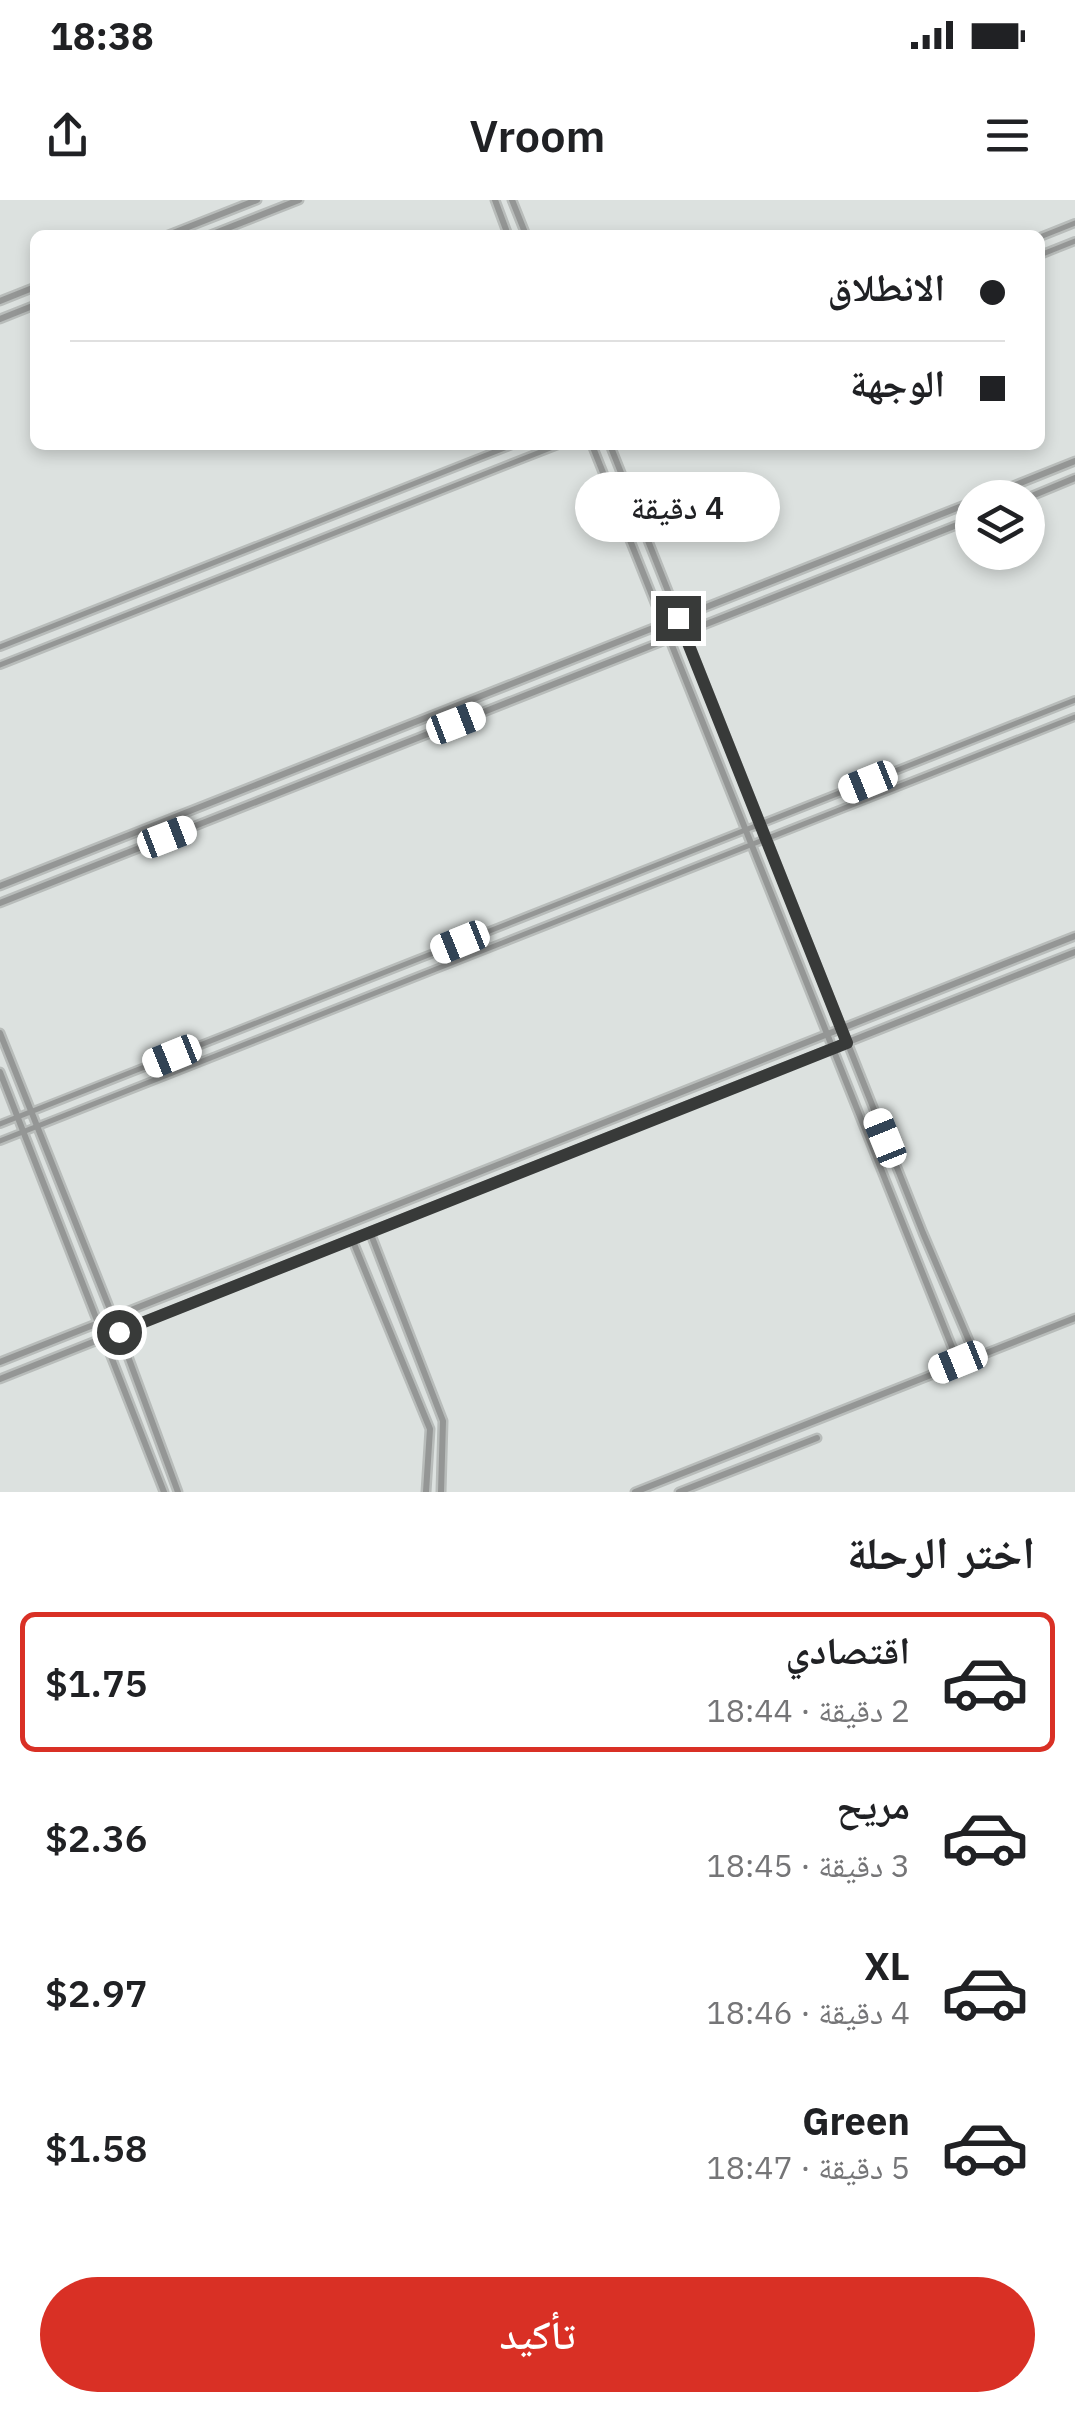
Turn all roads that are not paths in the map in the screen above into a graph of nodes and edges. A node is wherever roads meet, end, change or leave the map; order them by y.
1 (256, 200) edge
2 (299, 200) edge
3 (494, 200) edge
4 (512, 200) edge
5 (1075, 223) edge
6 (181, 230) edge
7 (223, 230) edge
8 (506, 230) edge
9 (524, 230) edge
10 (1045, 235) edge
11 (1075, 241) edge
12 (1045, 253) edge
13 (30, 289) edge
14 (0, 301) edge
15 (30, 307) edge
16 (0, 318) edge
17 (499, 450) edge
18 (545, 450) edge
19 (594, 450) edge
20 (612, 450) edge
21 (1075, 461) edge
22 (1075, 478) edge
23 (1028, 480) edge
24 (1045, 490) edge
25 (955, 509) edge
26 (955, 526) edge
27 (678, 618) junction
28 (662, 624) junction
29 (684, 633) junction
30 (668, 639) junction
31 (0, 647) edge
32 (0, 666) edge
33 (1075, 700) edge
34 (1075, 716) edge
35 (760, 824) junction
36 (744, 830) junction
37 (766, 838) junction
38 (750, 845) junction
39 (0, 886) edge
40 (0, 903) edge
41 (1075, 936) edge
42 (1075, 952) edge
43 (842, 1030) junction
44 (0, 1032) edge
45 (826, 1036) junction
46 (847, 1043) junction
47 (830, 1049) junction
48 (0, 1072) edge
49 (31, 1112) junction
50 (18, 1117) junction
51 (0, 1124) edge
52 (37, 1126) junction
53 (24, 1132) junction
54 (0, 1141) edge
55 (540, 1148) junction
56 (545, 1161) junction
57 (370, 1232) junction
58 (352, 1239) junction
59 (113, 1317) junction
60 (1075, 1318) edge
61 (99, 1322) junction
62 (119, 1332) junction
63 (105, 1337) junction
64 (975, 1356) junction
65 (0, 1362) edge
66 (958, 1362) junction
67 (0, 1379) edge
68 (817, 1438) dead end
69 (164, 1492) edge
70 (178, 1492) edge
71 (426, 1492) edge
72 (441, 1492) edge
73 (635, 1492) edge
74 (679, 1492) edge

1 - 6 street
2 - 7 street
3 - 8 street
4 - 9 street
5 - 10 street
11 - 12 street
13 - 14 street
15 - 16 street
17 - 31 street
18 - 32 street
19 - 28 street
20 - 27 street
21 - 23 street
22 - 24 street
25 - 27 street
26 - 29 street
27 - 28 street
27 - 29 street
28 - 30 street
28 - 39 street
29 - 30 street
29 - 35 street
30 - 36 street
30 - 40 street
33 - 35 street
34 - 37 street
35 - 36 street
35 - 37 street
36 - 38 street
36 - 49 street
37 - 38 street
37 - 43 street
38 - 45 street
38 - 52 street
41 - 43 street
42 - 46 street
43 - 45 street
43 - 46 street
44 - 49 street
45 - 47 street
45 - 55 street
46 - 47 street
46 - 64 street
47 - 56 street
47 - 66 street
48 - 50 street
49 - 50 street
49 - 52 street
50 - 51 street
50 - 53 street
52 - 53 street
52 - 59 street
53 - 54 street
53 - 61 street
55 - 56 street
55 - 59 street
56 - 57 street
57 - 58 street
57 - 72 street
58 - 62 street
58 - 71 street
59 - 61 street
59 - 62 street
60 - 64 street
61 - 63 street
61 - 65 street
62 - 63 street
62 - 70 street
63 - 67 street
63 - 69 street
64 - 66 street
66 - 73 street
68 - 74 street

